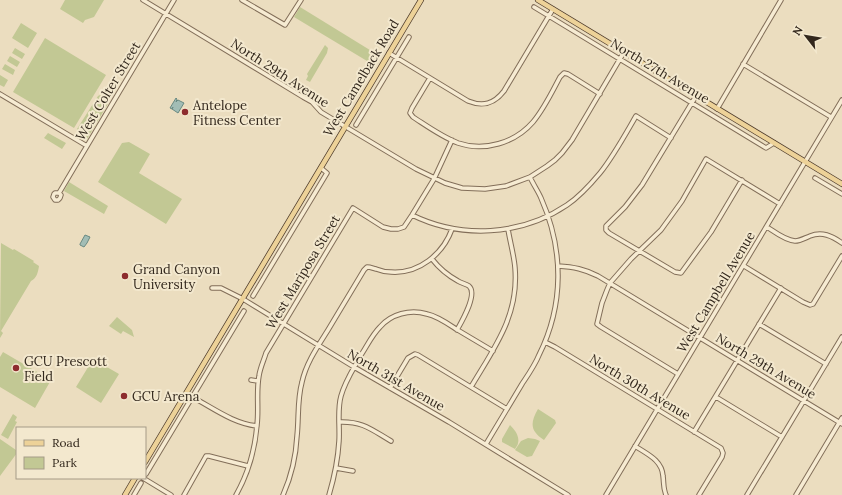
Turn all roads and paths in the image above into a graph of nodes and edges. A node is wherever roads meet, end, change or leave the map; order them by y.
1 (143, 0) edge
2 (174, 0) edge
3 (242, 0) edge
4 (301, 0) edge
5 (420, 0) edge
6 (539, 0) edge
7 (780, 0) edge
8 (534, 7) dead end
9 (553, 9) junction
10 (166, 14) junction
11 (549, 16) junction
12 (409, 37) dead end
13 (624, 52) junction
14 (389, 53) junction
15 (396, 57) junction
16 (620, 60) junction
17 (743, 64) junction
18 (430, 78) junction
19 (0, 94) edge
20 (600, 94) junction
21 (696, 96) junction
22 (842, 100) edge
23 (692, 103) junction
24 (717, 109) junction
25 (831, 117) junction
26 (356, 125) dead end
27 (346, 126) junction
28 (671, 138) junction
29 (452, 140) junction
30 (774, 143) junction
31 (87, 146) junction
32 (805, 162) junction
33 (321, 168) junction
34 (530, 177) junction
35 (434, 178) junction
36 (815, 178) dead end
37 (742, 180) junction
38 (842, 184) edge
39 (59, 193) dead end
40 (842, 194) edge
41 (780, 204) junction
42 (412, 215) junction
43 (548, 216) junction
44 (767, 227) junction
45 (508, 228) junction
46 (452, 229) junction
47 (281, 235) junction
48 (288, 239) junction
49 (842, 243) edge
50 (640, 251) junction
51 (842, 256) edge
52 (432, 258) junction
53 (558, 266) junction
54 (744, 266) junction
55 (610, 283) junction
56 (212, 288) dead end
57 (781, 288) junction
58 (253, 296) dead end
59 (243, 299) junction
60 (244, 312) dead end
61 (284, 324) junction
62 (760, 324) junction
63 (457, 330) junction
64 (842, 337) edge
65 (700, 338) junction
66 (545, 342) junction
67 (214, 346) junction
68 (318, 346) junction
69 (221, 350) junction
70 (493, 351) junction
71 (738, 360) junction
72 (826, 364) junction
73 (354, 367) junction
74 (678, 374) junction
75 (251, 380) dead end
76 (258, 381) junction
77 (471, 387) junction
78 (390, 388) junction
79 (186, 394) junction
80 (193, 397) junction
81 (716, 397) junction
82 (804, 401) junction
83 (507, 409) junction
84 (657, 410) junction
85 (842, 418) edge
86 (339, 422) junction
87 (841, 423) edge
88 (257, 426) junction
89 (694, 432) junction
90 (162, 434) junction
91 (782, 437) junction
92 (168, 438) junction
93 (391, 441) dead end
94 (486, 444) junction
95 (635, 446) junction
96 (146, 460) edge
97 (248, 466) junction
98 (336, 468) junction
99 (353, 471) dead end
100 (146, 474) dead end
101 (134, 479) edge
102 (145, 479) edge
103 (141, 483) dead end
104 (125, 495) edge
105 (134, 495) edge
106 (171, 495) edge
107 (184, 495) edge
108 (236, 495) edge
109 (283, 495) edge
110 (329, 495) edge
111 (568, 495) edge
112 (606, 495) edge
113 (666, 495) edge
114 (699, 495) edge
115 (747, 495) edge
116 (796, 495) edge

1 - 10 street, North 29th Avenue
2 - 10 street, West Colter Street
3 - 4 street
5 - 14 main road, West Camelback Road
6 - 9 main road, North 27th Avenue
7 - 17 street
8 - 11 street, North 27th Avenue
9 - 11 street
9 - 13 main road, North 27th Avenue
10 - 27 street, North 29th Avenue
10 - 31 street, West Colter Street
11 - 16 street, North 27th Avenue
11 - 18 street
12 - 15 street, West Camelback Road
13 - 16 street, North 29th Avenue
13 - 21 main road, North 27th Avenue
14 - 15 street
14 - 27 main road, West Camelback Road
15 - 18 street
15 - 26 street, West Camelback Road
16 - 20 street, North 29th Avenue
16 - 23 street, North 27th Avenue
17 - 24 street
17 - 25 street
18 - 29 street
19 - 31 street
20 - 29 street
20 - 34 street, North 29th Avenue
21 - 23 street
21 - 24 main road, North 27th Avenue
22 - 25 street, West Campbell Avenue
23 - 28 street
23 - 30 street, North 27th Avenue
24 - 30 main road, North 27th Avenue
25 - 32 street, West Campbell Avenue
27 - 33 main road, West Camelback Road
27 - 35 street, North 29th Avenue
28 - 43 street
28 - 50 street
29 - 35 street, West Mariposa Street
30 - 32 main road, North 27th Avenue
31 - 39 street, West Colter Street
32 - 38 main road, North 27th Avenue
32 - 41 street, West Campbell Avenue
33 - 47 main road, West Camelback Road
33 - 48 street
34 - 35 street, North 29th Avenue
34 - 43 street
35 - 42 street, West Mariposa Street
36 - 40 street
37 - 41 street
37 - 50 street
37 - 50 street
41 - 44 street, West Campbell Avenue
42 - 46 street
42 - 61 street, West Mariposa Street
43 - 45 street
43 - 53 street
44 - 49 street
44 - 54 street, West Campbell Avenue
45 - 46 street
45 - 70 street
46 - 52 street
47 - 48 street
47 - 59 main road, West Camelback Road
48 - 58 street
50 - 55 street
51 - 57 street
52 - 63 street
52 - 68 street
53 - 55 street, North 29th Avenue
53 - 66 street
54 - 57 street
54 - 65 street, West Campbell Avenue
55 - 65 street, North 29th Avenue
55 - 74 street
56 - 59 street, North 31st Avenue
57 - 62 street
59 - 61 street, North 31st Avenue
59 - 67 main road, West Camelback Road
60 - 69 street
61 - 68 street, North 31st Avenue
61 - 76 street, West Mariposa Street
62 - 71 street
62 - 72 street
63 - 70 street
63 - 73 street
64 - 72 street
65 - 71 street, North 29th Avenue
65 - 74 street, West Campbell Avenue
66 - 83 street
66 - 84 street, North 30th Avenue
67 - 69 street
67 - 79 main road, West Camelback Road
68 - 73 street, North 31st Avenue
68 - 109 street
69 - 80 street
70 - 77 street
71 - 81 street
71 - 82 street, North 29th Avenue
72 - 82 street
73 - 78 street, North 31st Avenue
73 - 86 street
74 - 84 street, West Campbell Avenue
75 - 76 street
76 - 88 street, West Mariposa Street
77 - 78 street
77 - 83 street
78 - 94 street, North 31st Avenue
79 - 80 street
79 - 90 main road, West Camelback Road
80 - 88 street
80 - 92 street
81 - 89 street
81 - 91 street
82 - 87 street, North 29th Avenue
82 - 91 street
83 - 94 street
84 - 89 street, North 30th Avenue
84 - 95 street, West Campbell Avenue
85 - 87 street
86 - 93 street
86 - 98 street
87 - 116 street
88 - 97 street, West Mariposa Street
89 - 114 street, North 30th Avenue
90 - 92 street
90 - 96 main road, West Camelback Road
91 - 115 street
92 - 100 street
94 - 111 street, North 31st Avenue
95 - 112 street, West Campbell Avenue
95 - 113 street
97 - 107 street
97 - 108 street, West Mariposa Street
98 - 99 street
98 - 110 street
101 - 104 main road
102 - 106 street
103 - 105 street

